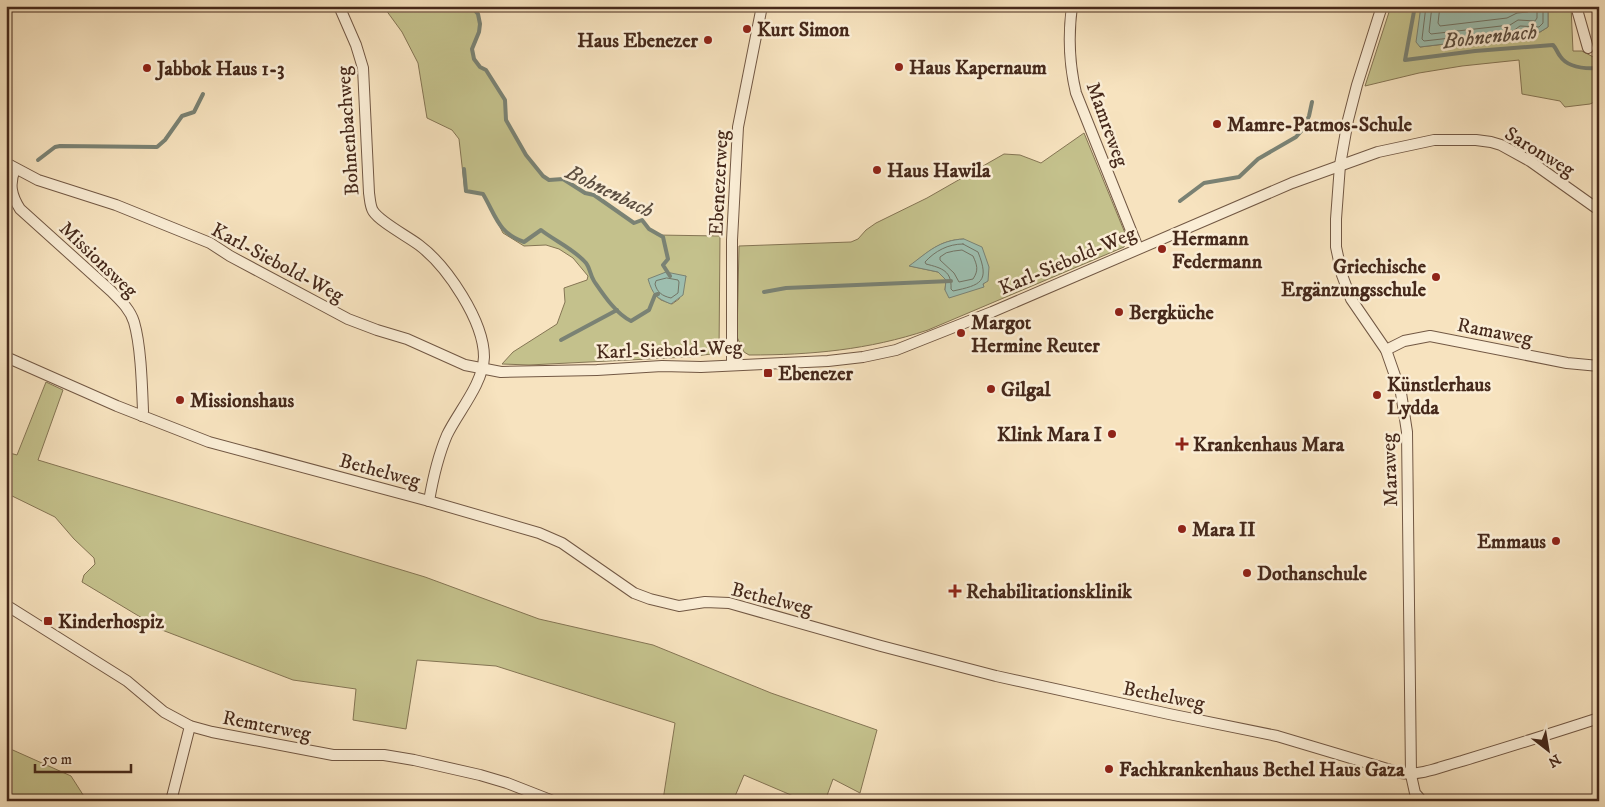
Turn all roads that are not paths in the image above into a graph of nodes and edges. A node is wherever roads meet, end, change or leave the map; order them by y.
1 (339, 6) edge
2 (762, 6) edge
3 (1072, 6) edge
4 (1382, 6) edge
5 (1576, 6) edge
6 (1588, 48) dead end
7 (11, 166) edge
8 (1340, 166) junction
9 (1598, 209) edge
10 (1138, 248) junction
11 (1386, 350) junction
12 (6, 358) edge
13 (732, 364) junction
14 (1599, 366) edge
15 (481, 369) junction
16 (142, 416) junction
17 (429, 501) junction
18 (6, 605) edge
19 (1599, 718) edge
20 (190, 726) junction
21 (1410, 774) junction
22 (171, 801) edge
23 (553, 801) edge
24 (1422, 801) edge

1 - 15 street, Bohnenbachweg
2 - 13 street, Ebenezerweg
3 - 10 street, Mamreweg
4 - 8 street, Maraweg
5 - 6 street
7 - 15 street, Karl-Siebold-Weg
7 - 16 street, Missionsweg
8 - 9 street, Saronweg
8 - 10 street, Karl-Siebold-Weg
8 - 11 street, Maraweg
10 - 13 street, Karl-Siebold-Weg
11 - 14 street, Ramaweg
11 - 21 street, Maraweg
12 - 16 street, Bethelweg
13 - 15 street, Karl-Siebold-Weg
15 - 17 street, Bohnenbachweg
16 - 17 street, Bethelweg
17 - 21 street, Bethelweg
18 - 20 street, Remterweg
19 - 21 street
20 - 22 street
20 - 23 street, Remterweg
21 - 24 street

